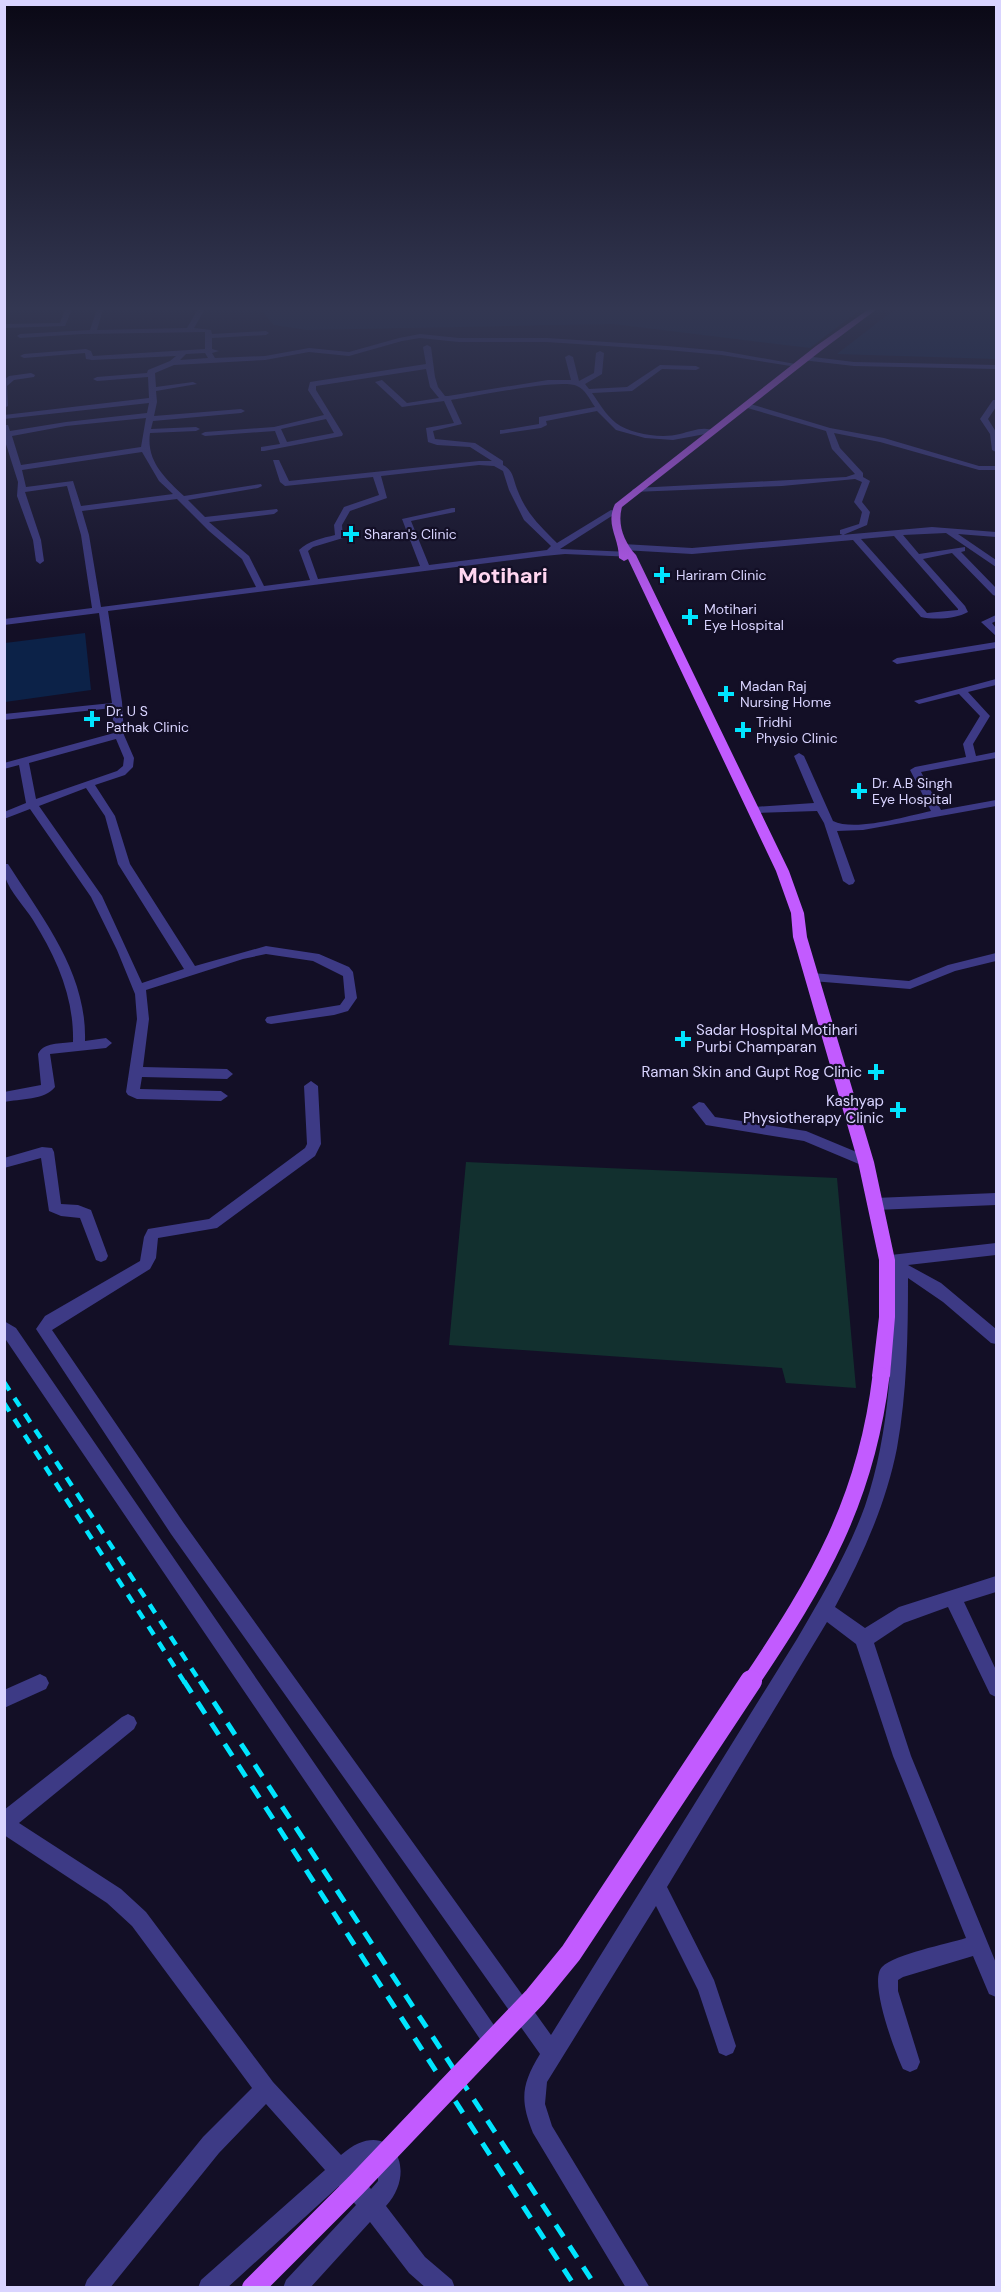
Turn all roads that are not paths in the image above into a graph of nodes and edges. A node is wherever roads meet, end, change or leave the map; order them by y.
1 (167, 416) edge
2 (454, 416) edge
3 (559, 416) edge
4 (605, 416) edge
5 (733, 416) edge
6 (783, 416) edge
7 (986, 416) edge
8 (151, 417) junction
9 (327, 417) joint
10 (4, 425) edge
11 (196, 429) dead end
12 (276, 429) junction
13 (829, 430) junction
14 (147, 431) junction
15 (503, 432) dead end
16 (712, 432) junction
17 (8, 434) junction
18 (205, 434) dead end
19 (284, 445) junction
20 (996, 446) edge
21 (145, 449) junction
22 (264, 449) dead end
23 (276, 462) dead end
24 (503, 467) junction
25 (18, 468) junction
26 (996, 468) edge
27 (376, 473) junction
28 (857, 477) junction
29 (258, 486) dead end
30 (22, 490) junction
31 (636, 490) junction
32 (180, 497) junction
33 (77, 509) junction
34 (452, 510) dead end
35 (274, 511) dead end
36 (614, 512) junction
37 (203, 520) junction
38 (947, 531) junction
39 (897, 534) junction
40 (996, 534) edge
41 (855, 537) junction
42 (839, 539) junction
43 (557, 547) junction
44 (971, 547) junction
45 (954, 550) junction
46 (625, 551) junction
47 (544, 553) junction
48 (980, 553) junction
49 (996, 553) edge
50 (917, 557) junction
51 (40, 561) dead end
52 (996, 564) edge
53 (426, 569) junction
54 (315, 583) junction
55 (262, 590) junction
56 (996, 593) edge
57 (100, 610) junction
58 (996, 618) edge
59 (4, 622) edge
60 (996, 633) edge
61 (996, 645) edge
62 (897, 661) dead end
63 (996, 682) edge
64 (962, 691) junction
65 (919, 701) dead end
66 (117, 705) junction
67 (4, 717) edge
68 (119, 735) junction
69 (996, 755) edge
70 (799, 756) dead end
71 (972, 759) junction
72 (23, 760) junction
73 (4, 766) edge
74 (88, 783) junction
75 (996, 803) edge
76 (32, 804) junction
77 (821, 808) junction
78 (754, 810) junction
79 (938, 813) junction
80 (4, 816) edge
81 (829, 823) junction
82 (4, 867) edge
83 (849, 881) dead end
84 (800, 937) junction
85 (996, 957) edge
86 (191, 970) junction
87 (812, 977) junction
88 (139, 988) junction
89 (271, 1020) dead end
90 (106, 1043) dead end
91 (79, 1045) junction
92 (136, 1072) junction
93 (227, 1074) dead end
94 (311, 1086) dead end
95 (220, 1096) dead end
96 (4, 1097) edge
97 (699, 1107) dead end
98 (866, 1162) junction
99 (4, 1163) edge
100 (996, 1199) edge
101 (875, 1204) junction
102 (996, 1249) edge
103 (101, 1256) dead end
104 (892, 1264) junction
105 (4, 1327) edge
106 (996, 1338) edge
107 (996, 1584) edge
108 (952, 1597) junction
109 (824, 1609) junction
110 (862, 1637) junction
111 (40, 1683) dead end
112 (996, 1688) edge
113 (4, 1699) edge
114 (128, 1723) dead end
115 (4, 1823) edge
116 (656, 1886) junction
117 (979, 1944) junction
118 (996, 1987) edge
119 (493, 2041) junction
120 (726, 2046) dead end
121 (552, 2054) junction
122 (910, 2062) dead end
123 (266, 2089) junction
124 (340, 2172) junction
125 (372, 2206) junction
126 (95, 2288) edge
127 (209, 2288) edge
128 (253, 2288) edge
129 (294, 2288) edge
130 (444, 2288) edge
131 (639, 2288) edge

1 - 8 street
2 - 24 street
3 - 15 street
4 - 16 street
5 - 16 main road
6 - 13 street
7 - 20 street
8 - 14 street
8 - 17 street
9 - 12 street
9 - 19 street
10 - 17 street
11 - 14 street
12 - 18 street
12 - 19 street
13 - 26 street
13 - 28 street
14 - 21 street
16 - 31 main road
17 - 25 street
19 - 22 street
21 - 25 street
21 - 32 street
23 - 27 street
24 - 27 street
24 - 43 street
25 - 30 street
27 - 54 street
28 - 31 street
28 - 42 street
29 - 32 street
30 - 33 street
30 - 51 street
31 - 36 main road
32 - 33 street
32 - 37 street
33 - 57 street
34 - 53 street
35 - 37 street
36 - 43 street
36 - 46 main road
37 - 55 street
38 - 39 street
38 - 40 street
38 - 44 street
39 - 41 street
39 - 50 street
41 - 42 street
41 - 50 street
42 - 46 street
43 - 47 street
44 - 45 street
44 - 48 street
45 - 50 street
45 - 56 street
46 - 47 street
46 - 78 main road
46 - 84 main road
47 - 53 street
48 - 49 street
48 - 52 street
53 - 54 street
54 - 55 street
55 - 57 street
57 - 59 street
57 - 66 street
58 - 60 street
61 - 62 street
63 - 64 street
64 - 65 street
64 - 71 street
66 - 67 street
66 - 68 street
68 - 72 street
68 - 74 street
69 - 71 street
70 - 77 street
71 - 79 street
72 - 73 street
72 - 76 street
74 - 76 street
74 - 86 street
75 - 79 street
76 - 80 street
76 - 88 street
77 - 78 street
77 - 81 street
78 - 84 main road
79 - 81 street
81 - 83 street
82 - 91 street
84 - 87 main road
85 - 87 street
86 - 88 street
86 - 89 street
87 - 98 main road
88 - 92 street
90 - 91 street
91 - 96 street
92 - 93 street
92 - 95 street
94 - 121 street
97 - 98 street
98 - 101 main road
99 - 103 street
100 - 101 street
101 - 104 main road
102 - 104 street
104 - 106 street
104 - 109 street
104 - 119 main road, bridge
105 - 119 street
107 - 108 street
108 - 110 street
108 - 112 street
109 - 110 street
109 - 116 street
110 - 117 street
111 - 113 street
114 - 115 street
115 - 123 street
116 - 120 street
116 - 121 street
117 - 118 street
117 - 122 street
119 - 128 main road, bridge
121 - 131 street
123 - 124 street
123 - 126 street
124 - 125 street
124 - 125 street
124 - 127 street
125 - 129 street
125 - 130 street

